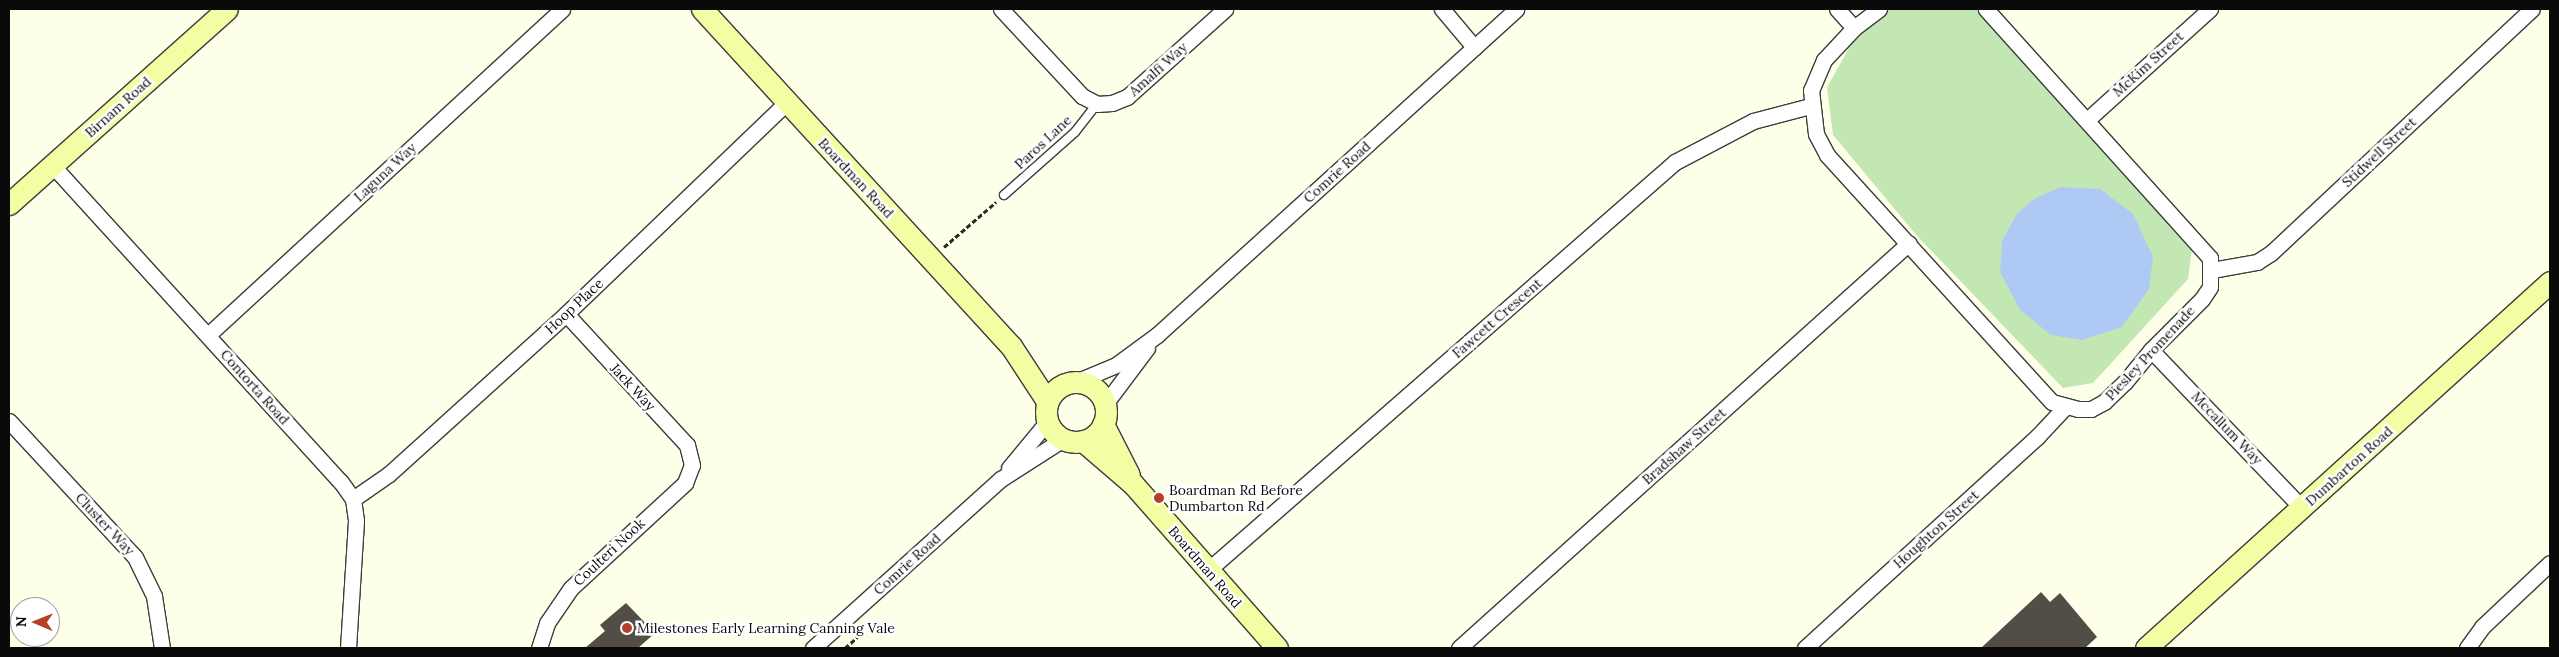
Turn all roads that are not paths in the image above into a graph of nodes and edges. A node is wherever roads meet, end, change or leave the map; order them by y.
1 (227, 9) edge
2 (562, 9) edge
3 (702, 9) edge
4 (1001, 9) edge
5 (1225, 9) edge
6 (1442, 9) edge
7 (1516, 9) edge
8 (1837, 9) edge
9 (1879, 9) edge
10 (1986, 9) edge
11 (2210, 9) edge
12 (2532, 9) edge
13 (1854, 28) junction
14 (1474, 47) junction
15 (787, 102) junction
16 (1097, 104) junction
17 (1810, 106) junction
18 (2087, 120) junction
19 (53, 166) junction
20 (1004, 195) road end
21 (9, 204) edge
22 (1909, 243) junction
23 (2212, 270) junction
24 (2550, 282) edge
25 (566, 314) junction
26 (1157, 335) junction
27 (208, 336) junction
28 (1011, 346) junction
29 (2151, 350) junction
30 (1073, 382) junction
31 (2065, 407) junction
32 (1047, 412) junction
33 (1104, 414) junction
34 (9, 421) edge
35 (1073, 440) junction
36 (692, 465) joint
37 (1001, 479) junction
38 (1133, 484) junction
39 (353, 499) junction
40 (2302, 508) junction
41 (2550, 564) edge
42 (1207, 571) junction
43 (2157, 645) edge
44 (162, 648) edge
45 (348, 648) edge
46 (539, 648) edge
47 (813, 648) edge
48 (1277, 648) edge
49 (1459, 648) edge
50 (1805, 648) edge
51 (2467, 648) edge

1 - 19 street, Birnam Road
2 - 27 street, Laguna Way
3 - 15 street, Boardman Road
4 - 16 street
5 - 16 street, Amalfi Way
6 - 14 street
7 - 14 street, Comrie Road
8 - 13 street
9 - 13 street, Piesley Promenade
10 - 18 street
11 - 18 street, McKim Street
12 - 23 street, Stidwell Street
13 - 17 street, Piesley Promenade
14 - 26 street, Comrie Road
15 - 25 street, Hoop Place
15 - 28 street, Boardman Road
16 - 20 lane, Paros Lane
17 - 22 street, Piesley Promenade
17 - 42 street, Fawcett Crescent
18 - 23 street
19 - 21 street, Birnam Road
19 - 27 street, Contorta Road
22 - 31 street, Piesley Promenade
22 - 49 street, Bradshaw Street
23 - 29 street, Piesley Promenade
24 - 40 street, Dumbarton Road
25 - 36 street, Jack Way
25 - 39 street, Hoop Place
26 - 30 street, Comrie Road
26 - 33 street, Comrie Road
27 - 39 street, Contorta Road
28 - 30 street, Boardman Road
28 - 32 street, Boardman Road
29 - 31 street, Piesley Promenade
29 - 40 street, Mccallum Way
30 - 32 street
30 - 33 street, Boardman Road
31 - 50 street, Houghton Street
32 - 35 street, Boardman Road
32 - 37 street, Comrie Road
33 - 35 street
33 - 38 street, Boardman Road
34 - 44 street, Cluster Way
35 - 37 street, Comrie Road
35 - 38 street, Boardman Road
36 - 46 street, Coulteri Nook
37 - 47 street, Comrie Road
38 - 42 street, Boardman Road
39 - 45 street, Contorta Road
40 - 43 street, Dumbarton Road
41 - 51 street
42 - 48 street, Boardman Road

